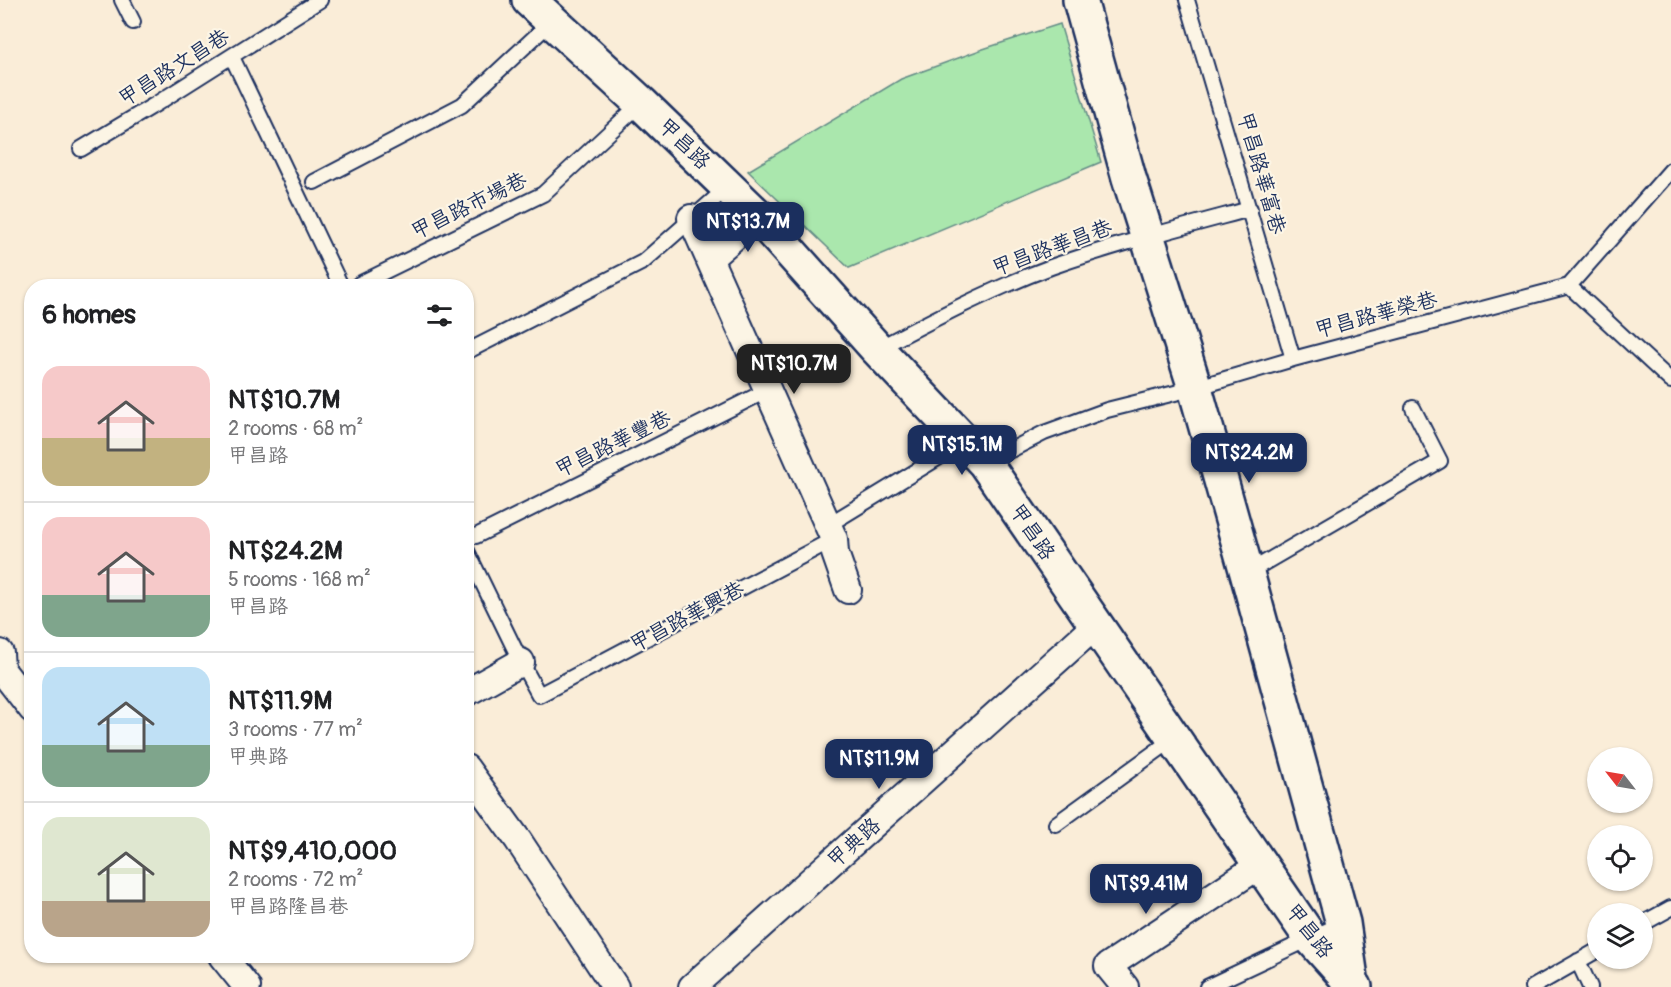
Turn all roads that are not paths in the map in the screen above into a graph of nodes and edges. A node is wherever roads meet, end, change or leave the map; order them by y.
1 (122, 0) edge
2 (320, 0) edge
3 (1080, 0) edge
4 (1187, 0) edge
5 (541, 10) edge
6 (133, 22) dead end
7 (232, 57) junction
8 (641, 103) junction
9 (81, 149) dead end
10 (1671, 170) edge
11 (314, 182) dead end
12 (728, 186) junction
13 (1250, 209) junction
14 (758, 216) junction
15 (692, 219) junction
16 (1147, 237) junction
17 (710, 258) junction
18 (338, 279) edge
19 (368, 279) edge
20 (1569, 286) junction
21 (474, 348) edge
22 (877, 349) junction
23 (1293, 359) junction
24 (1671, 381) edge
25 (1195, 388) junction
26 (768, 390) junction
27 (1413, 408) dead end
28 (975, 452) junction
29 (831, 532) junction
30 (476, 536) dead end
31 (474, 565) edge
32 (1247, 573) junction
33 (848, 590) dead end
34 (1095, 626) junction
35 (0, 653) edge
36 (521, 662) junction
37 (474, 688) edge
38 (24, 699) edge
39 (1173, 739) junction
40 (474, 779) edge
41 (1056, 825) dead end
42 (1260, 865) junction
43 (1670, 912) edge
44 (1653, 919) edge
45 (1343, 923) junction
46 (1310, 937) junction
47 (1587, 956) edge
48 (1578, 961) junction
49 (228, 963) edge
50 (1353, 986) edge
51 (247, 987) edge
52 (615, 987) edge
53 (692, 987) edge
54 (1125, 987) edge
55 (1207, 987) edge
56 (1533, 987) edge
57 (1590, 987) edge

1 - 6 lane
2 - 7 lane, 甲昌路文昌巷
3 - 16 street
4 - 13 lane, 甲昌路華富巷
5 - 8 street, 甲昌路
5 - 11 lane
7 - 9 lane, 甲昌路文昌巷
7 - 18 lane
8 - 12 street, 甲昌路
8 - 19 lane, 甲昌路市場巷
10 - 20 lane
12 - 14 street, 甲昌路
12 - 15 lane
13 - 16 lane, 甲昌路華昌巷
13 - 23 lane, 甲昌路華富巷
14 - 17 street
14 - 22 street, 甲昌路
15 - 17 street
15 - 21 lane
16 - 22 lane, 甲昌路華昌巷
16 - 25 street
17 - 26 street
20 - 23 lane, 甲昌路華榮巷
20 - 24 lane
22 - 28 street, 甲昌路
23 - 25 lane, 甲昌路華榮巷
25 - 28 lane, 甲昌路華榮巷
25 - 32 street
26 - 29 street
26 - 30 lane, 甲昌路華豐巷
27 - 32 lane
28 - 29 lane, 甲昌路華興巷
28 - 34 street, 甲昌路
29 - 33 street
29 - 36 lane, 甲昌路華興巷
31 - 36 lane
32 - 45 street
34 - 39 street, 甲昌路
34 - 53 street, 甲典路
35 - 38 street
36 - 37 street
39 - 41 lane
39 - 42 street, 甲昌路
40 - 52 street
42 - 46 street, 甲昌路
42 - 54 street
43 - 44 lane
45 - 46 lane
45 - 50 street
46 - 50 street, 甲昌路
46 - 55 lane
47 - 48 lane
48 - 56 lane
48 - 57 lane
49 - 51 street

